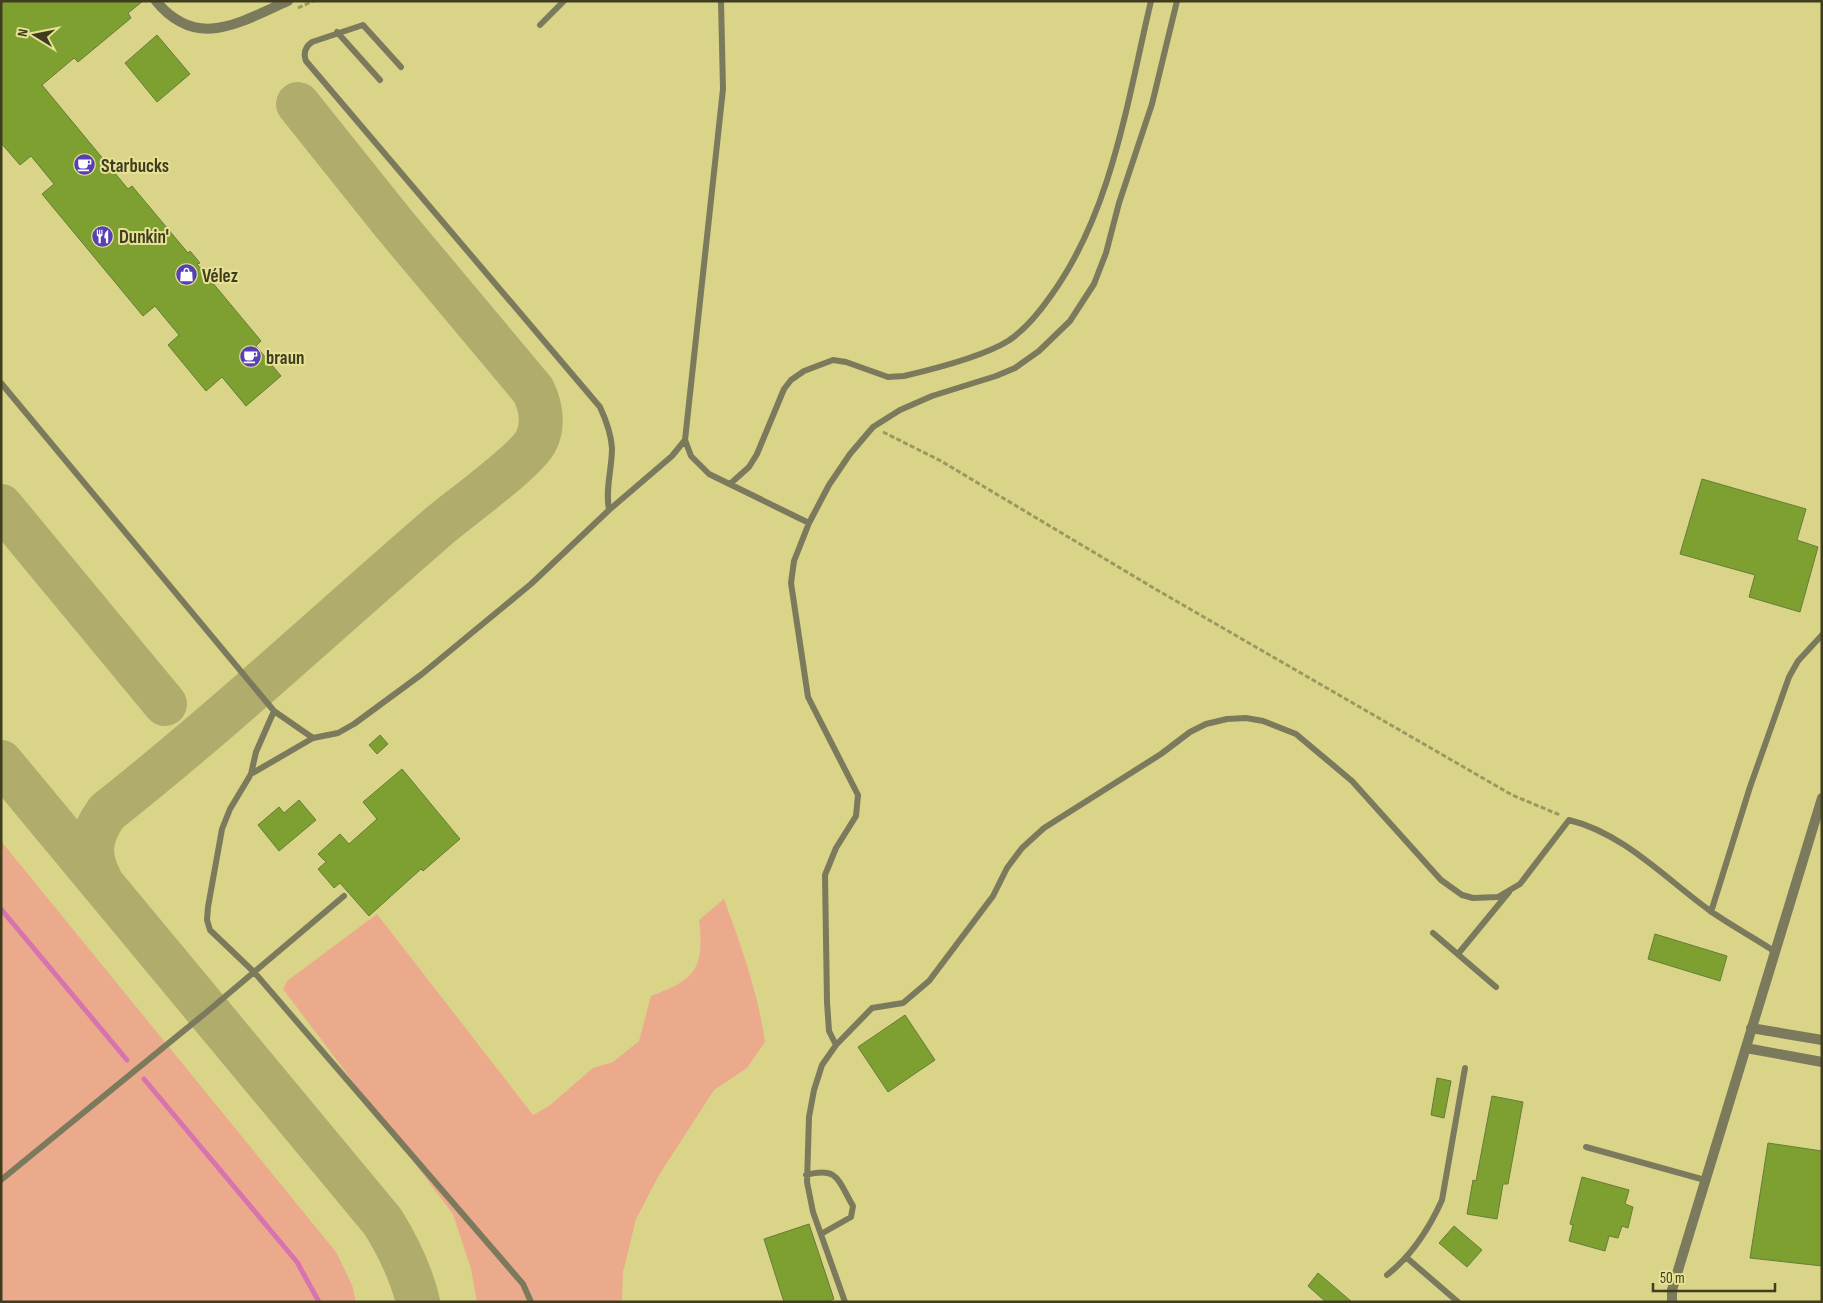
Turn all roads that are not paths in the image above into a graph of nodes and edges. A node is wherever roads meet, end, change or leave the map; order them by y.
1 (156, 1) edge
2 (288, 1) edge
3 (564, 1) edge
4 (721, 1) edge
5 (1151, 1) edge
6 (1177, 1) edge
7 (540, 25) dead end
8 (337, 32) junction
9 (401, 66) dead end
10 (380, 80) dead end
11 (1, 383) edge
12 (685, 440) junction
13 (730, 484) junction
14 (609, 510) junction
15 (809, 523) junction
16 (1822, 635) edge
17 (274, 712) junction
18 (313, 738) junction
19 (251, 774) junction
20 (1822, 798) edge
21 (1510, 891) junction
22 (344, 896) dead end
23 (1711, 912) junction
24 (1433, 933) dead end
25 (1774, 951) junction
26 (1458, 954) junction
27 (254, 972) junction
28 (1496, 987) dead end
29 (1752, 1028) junction
30 (1822, 1040) edge
31 (836, 1045) junction
32 (1746, 1048) junction
33 (1822, 1062) edge
34 (1466, 1068) dead end
35 (1586, 1147) dead end
36 (806, 1175) junction
37 (1, 1180) edge
38 (1705, 1180) junction
39 (821, 1234) junction
40 (1407, 1258) junction
41 (1387, 1276) dead end
42 (531, 1302) edge
43 (845, 1302) edge
44 (1458, 1302) edge
45 (1672, 1302) edge

1 - 2 street
3 - 7 lane
4 - 12 lane
5 - 13 lane
6 - 15 lane
8 - 9 lane
8 - 10 lane
8 - 14 lane
11 - 17 lane
12 - 13 lane
12 - 14 lane
13 - 15 lane
14 - 18 lane
15 - 31 lane
16 - 23 lane
17 - 18 lane
17 - 19 lane
18 - 19 lane
19 - 27 lane
20 - 25 street
21 - 23 lane
21 - 26 lane
21 - 31 lane
22 - 27 lane
23 - 25 lane
24 - 26 lane
25 - 29 street
26 - 28 lane
27 - 37 lane
27 - 42 lane
29 - 30 street
29 - 32 street
31 - 36 lane
32 - 33 street
32 - 38 street
34 - 40 lane
35 - 38 lane
36 - 39 lane
36 - 39 lane
38 - 45 street
39 - 43 lane
40 - 41 lane
40 - 44 lane

